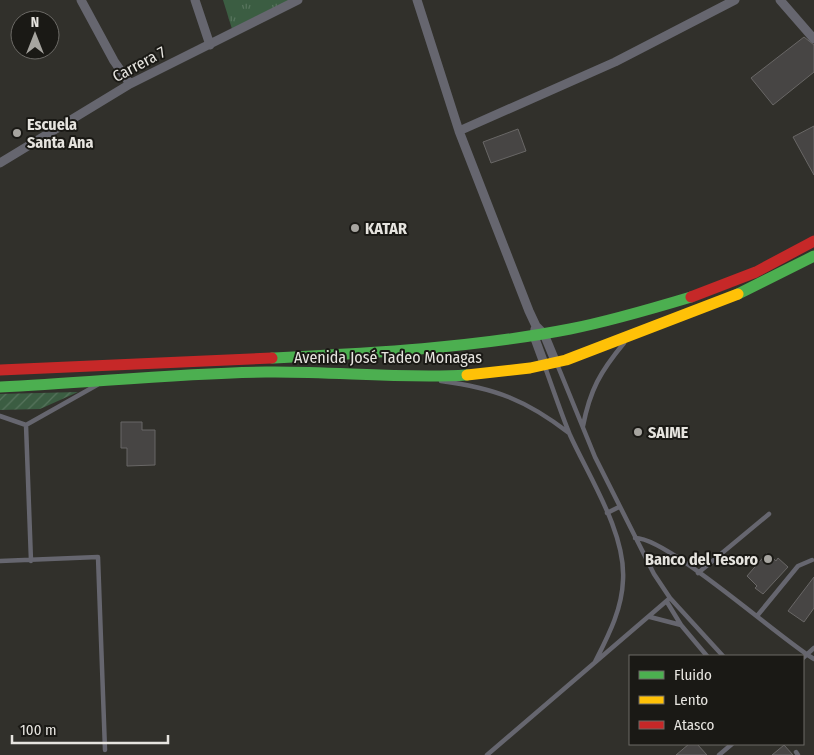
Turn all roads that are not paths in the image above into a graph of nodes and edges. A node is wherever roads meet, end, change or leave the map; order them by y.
1 (80, 0) edge
2 (195, 0) edge
3 (298, 0) edge
4 (417, 0) edge
5 (736, 0) edge
6 (780, 0) edge
7 (814, 38) edge
8 (210, 45) junction
9 (130, 84) junction
10 (458, 131) junction
11 (0, 163) edge
12 (814, 240) edge
13 (814, 256) edge
14 (538, 332) junction
15 (630, 336) junction
16 (551, 364) junction
17 (0, 370) edge
18 (404, 377) junction
19 (108, 378) junction
20 (0, 387) edge
21 (0, 416) edge
22 (26, 425) junction
23 (582, 428) junction
24 (570, 434) junction
25 (619, 507) junction
26 (607, 514) junction
27 (769, 514) dead end
28 (635, 538) junction
29 (812, 560) dead end
30 (0, 561) edge
31 (31, 561) junction
32 (698, 573) junction
33 (669, 600) junction
34 (757, 616) junction
35 (650, 617) junction
36 (681, 625) junction
37 (814, 648) edge
38 (706, 655) edge
39 (722, 655) edge
40 (804, 655) edge
41 (805, 656) edge
42 (814, 659) edge
43 (595, 662) junction
44 (731, 745) edge
45 (105, 750) dead end
46 (487, 755) edge
47 (720, 755) edge

1 - 9 street
2 - 8 street
3 - 8 street, Carrera 7
4 - 10 street
5 - 10 street
6 - 7 street
8 - 9 street, Carrera 7
9 - 11 street, Carrera 7
10 - 14 street
12 - 14 main road, Avenida José Tadeo Monagas
13 - 15 main road, Avenida José Tadeo Monagas
14 - 16 street
14 - 17 main road, Avenida José Tadeo Monagas
15 - 16 main road, Avenida José Tadeo Monagas
15 - 23 lane
16 - 18 main road, Avenida José Tadeo Monagas
16 - 23 lane
16 - 24 lane
18 - 19 main road, Avenida José Tadeo Monagas
18 - 24 lane
19 - 20 main road, Avenida José Tadeo Monagas
19 - 22 lane
21 - 22 lane
22 - 31 lane
23 - 25 lane
24 - 26 lane
25 - 26 lane
25 - 28 lane
26 - 43 lane
27 - 32 lane
28 - 32 lane
28 - 33 lane
29 - 34 lane
30 - 31 lane
31 - 45 lane
32 - 34 lane
33 - 35 lane
33 - 36 lane
33 - 39 lane
34 - 40 lane
35 - 36 lane
35 - 43 lane
36 - 38 lane
37 - 41 lane
41 - 42 lane
43 - 46 lane
44 - 47 lane

